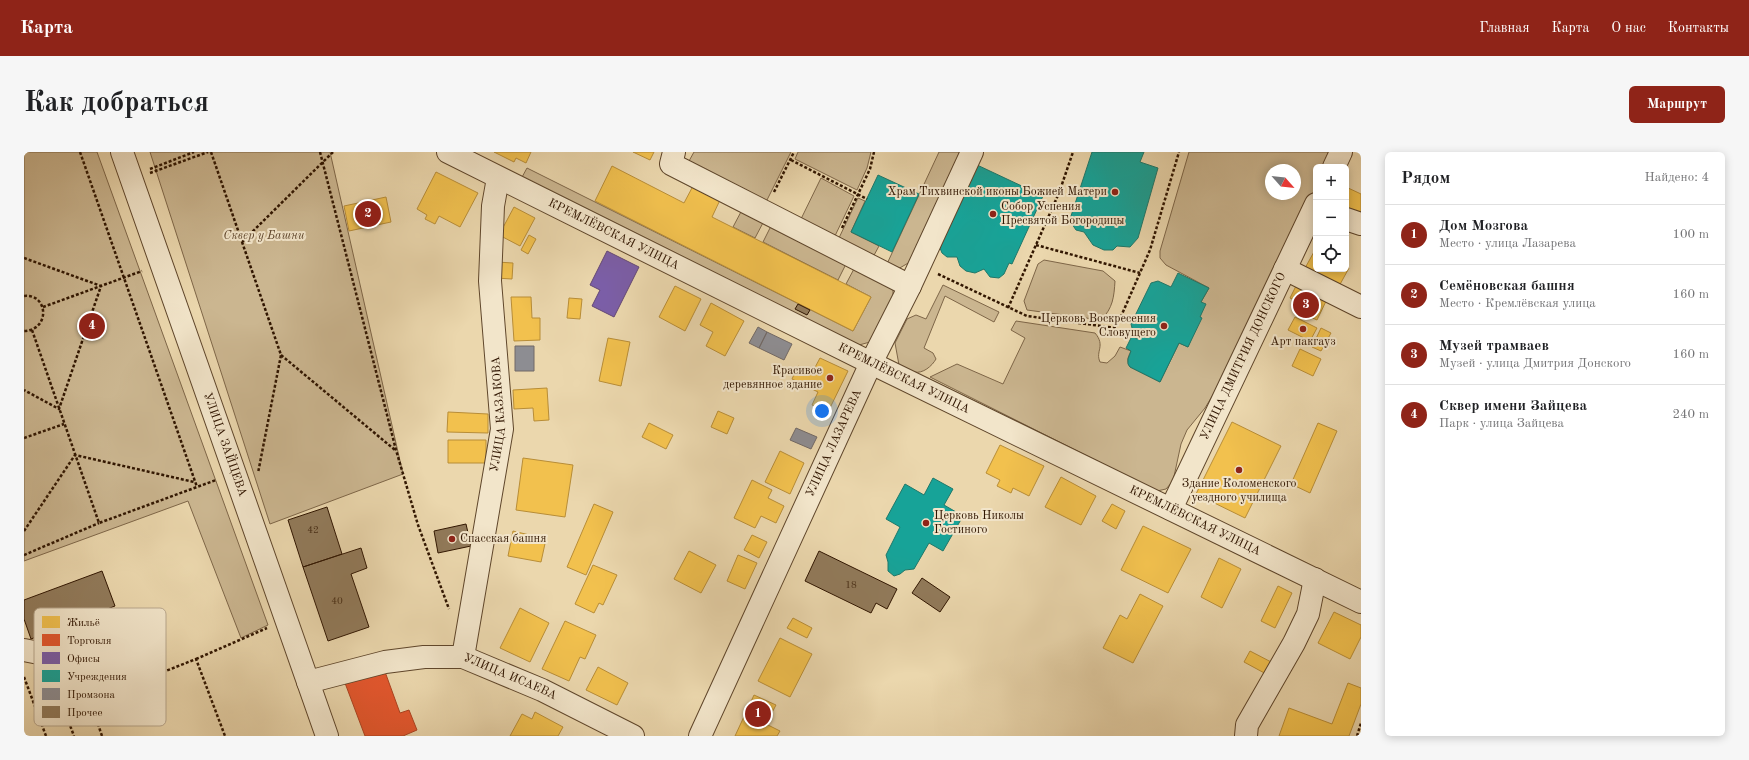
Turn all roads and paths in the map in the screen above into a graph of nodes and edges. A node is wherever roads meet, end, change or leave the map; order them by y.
1 (80, 152) edge
2 (122, 152) edge
3 (194, 152) edge
4 (209, 152) edge
5 (320, 152) edge
6 (333, 152) edge
7 (674, 152) edge
8 (794, 152) edge
9 (874, 152) edge
10 (972, 152) edge
11 (1073, 152) edge
12 (1179, 152) edge
13 (1341, 152) edge
14 (460, 154) edge
15 (791, 160) junction
16 (322, 162) junction
17 (1335, 164) edge
18 (138, 175) junction
19 (498, 178) junction
20 (858, 194) junction
21 (867, 199) dead end
22 (764, 211) junction
23 (1313, 211) edge
24 (1349, 220) edge
25 (1361, 224) edge
26 (242, 242) junction
27 (1036, 244) junction
28 (833, 246) junction
29 (24, 258) edge
30 (920, 265) junction
31 (1285, 269) junction
32 (143, 270) dead end
33 (1140, 274) junction
34 (124, 277) junction
35 (101, 286) junction
36 (910, 286) junction
37 (24, 296) edge
38 (42, 307) junction
39 (1008, 308) junction
40 (1361, 308) edge
41 (32, 330) junction
42 (24, 331) edge
43 (281, 355) junction
44 (872, 363) junction
45 (24, 390) edge
46 (59, 409) junction
47 (64, 424) junction
48 (24, 438) edge
49 (396, 450) junction
50 (75, 455) junction
51 (258, 475) dead end
52 (217, 479) dead end
53 (195, 482) junction
54 (196, 487) junction
55 (1172, 509) junction
56 (99, 524) junction
57 (24, 531) edge
58 (24, 555) edge
59 (1315, 579) junction
60 (1361, 602) edge
61 (450, 614) dead end
62 (270, 627) dead end
63 (463, 657) junction
64 (196, 659) junction
65 (166, 671) edge
66 (24, 677) edge
67 (308, 682) junction
68 (34, 704) edge
69 (1361, 723) edge
70 (42, 726) edge
71 (70, 726) edge
72 (98, 726) edge
73 (46, 736) edge
74 (74, 736) edge
75 (102, 736) edge
76 (225, 736) edge
77 (327, 736) edge
78 (633, 736) edge
79 (700, 736) edge
80 (1246, 736) edge
81 (1357, 736) edge

1 - 34 path
2 - 18 street, УЛИЦА ЗАЙЦЕВА
3 - 18 path
4 - 18 path
4 - 26 path
5 - 16 path
6 - 16 path
7 - 22 street
8 - 15 path
9 - 20 path
10 - 30 street, УЛИЦА ЛАЗАРЕВА
11 - 27 path
12 - 33 path
13 - 17 street
14 - 19 street, КРЕМЛЁВСКАЯ УЛИЦА
15 - 20 path
15 - 22 path
16 - 26 path
16 - 49 path
18 - 67 street, УЛИЦА ЗАЙЦЕВА
19 - 44 street, КРЕМЛЁВСКАЯ УЛИЦА
19 - 63 street, УЛИЦА КАЗАКОВА
20 - 21 path
20 - 28 path
22 - 28 street
23 - 31 street, УЛИЦА ДМИТРИЯ ДОНСКОГО
24 - 25 street
26 - 43 path
27 - 33 path
27 - 39 path
28 - 36 street
29 - 35 path
30 - 36 street, УЛИЦА ЛАЗАРЕВА
30 - 39 path
31 - 40 street
31 - 55 street, УЛИЦА ДМИТРИЯ ДОНСКОГО
32 - 34 path
33 - 39 path
34 - 35 path
34 - 53 path
35 - 38 path
35 - 46 path
36 - 44 street, УЛИЦА ЛАЗАРЕВА
37 - 38 path
38 - 41 path
41 - 42 path
41 - 46 path
43 - 49 path
43 - 51 path
44 - 55 street, КРЕМЛЁВСКАЯ УЛИЦА
44 - 79 street, УЛИЦА ЛАЗАРЕВА
45 - 46 path
46 - 47 path
47 - 48 path
47 - 50 path
49 - 61 path
50 - 53 path
50 - 56 path
50 - 57 path
52 - 54 path
53 - 54 path
54 - 56 path
55 - 59 street, КРЕМЛЁВСКАЯ УЛИЦА
56 - 58 path
59 - 60 street, КРЕМЛЁВСКАЯ УЛИЦА
59 - 80 street
62 - 64 path
63 - 67 street, УЛИЦА ИСАЕВА
63 - 78 street, УЛИЦА ИСАЕВА
64 - 65 path
64 - 76 path
66 - 68 path
67 - 77 street, УЛИЦА ЗАЙЦЕВА
69 - 81 path
70 - 73 path
71 - 74 path
72 - 75 path

